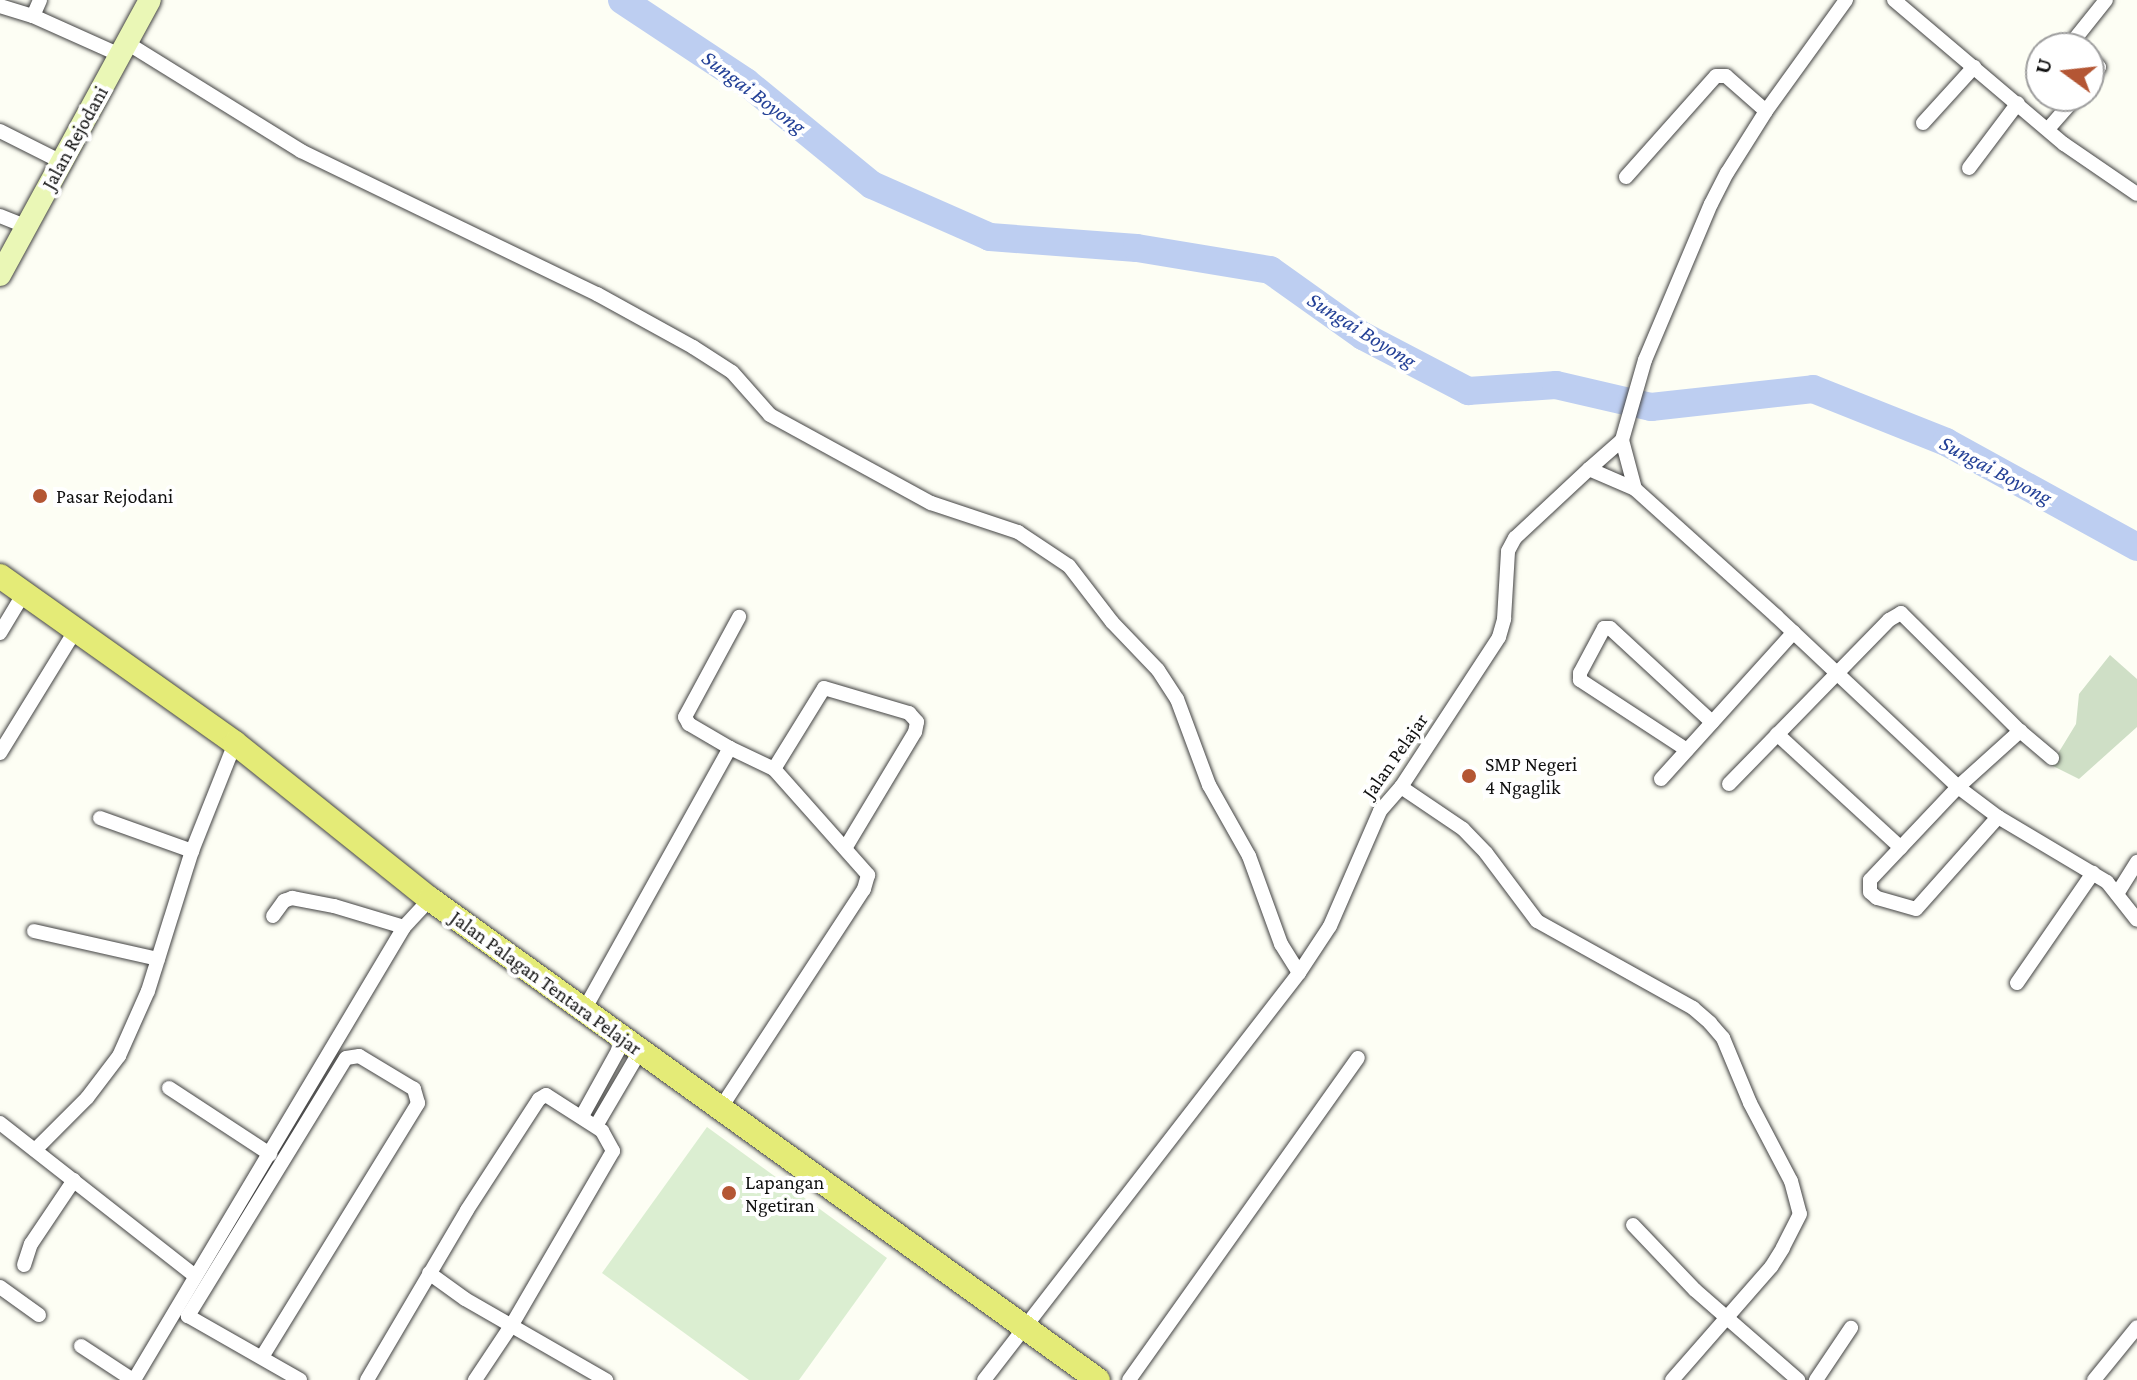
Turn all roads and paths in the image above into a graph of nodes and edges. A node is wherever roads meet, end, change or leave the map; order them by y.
1 (40, 0) edge
2 (150, 0) edge
3 (1846, 0) edge
4 (1894, 0) edge
5 (2106, 0) edge
6 (0, 6) edge
7 (33, 16) junction
8 (2080, 32) edge
9 (123, 49) junction
10 (1974, 67) junction
11 (2018, 103) junction
12 (1766, 111) junction
13 (2063, 112) edge
14 (1923, 123) dead end
15 (2048, 129) junction
16 (0, 131) edge
17 (62, 162) junction
18 (1969, 168) dead end
19 (1626, 177) dead end
20 (2135, 189) edge
21 (0, 216) edge
22 (27, 227) junction
23 (0, 275) edge
24 (1624, 432) junction
25 (1589, 469) junction
26 (1635, 489) junction
27 (0, 576) edge
28 (24, 593) junction
29 (739, 617) dead end
30 (75, 631) junction
31 (1794, 632) junction
32 (0, 633) edge
33 (1837, 674) junction
34 (1712, 722) junction
35 (2020, 731) junction
36 (1777, 734) junction
37 (235, 743) junction
38 (730, 748) junction
39 (1687, 750) junction
40 (0, 753) edge
41 (2052, 758) dead end
42 (774, 769) junction
43 (1661, 779) dead end
44 (1729, 784) dead end
45 (1401, 787) junction
46 (1958, 787) junction
47 (1998, 817) junction
48 (100, 818) dead end
49 (846, 847) junction
50 (1901, 848) junction
51 (192, 851) junction
52 (2137, 862) edge
53 (2093, 873) junction
54 (2117, 894) junction
55 (430, 899) junction
56 (273, 916) dead end
57 (2137, 920) edge
58 (404, 927) junction
59 (34, 931) dead end
60 (158, 959) junction
61 (1299, 973) junction
62 (2017, 983) dead end
63 (584, 1010) junction
64 (632, 1045) junction
65 (1358, 1058) dead end
66 (169, 1088) dead end
67 (720, 1109) junction
68 (582, 1116) junction
69 (0, 1123) edge
70 (596, 1126) junction
71 (292, 1132) junction
72 (35, 1150) junction
73 (270, 1154) junction
74 (74, 1180) junction
75 (1633, 1225) dead end
76 (24, 1265) dead end
77 (429, 1273) junction
78 (195, 1276) junction
79 (0, 1287) edge
80 (39, 1315) dead end
81 (1726, 1318) junction
82 (513, 1323) junction
83 (2137, 1327) edge
84 (1851, 1328) dead end
85 (1026, 1329) junction
86 (81, 1346) dead end
87 (262, 1357) junction
88 (583, 1374) edge
89 (133, 1380) edge
90 (300, 1380) edge
91 (367, 1380) edge
92 (475, 1380) edge
93 (606, 1380) edge
94 (984, 1380) edge
95 (1098, 1380) edge
96 (1129, 1380) edge
97 (1672, 1380) edge
98 (1798, 1380) edge
99 (1816, 1380) edge
100 (2094, 1380) edge

1 - 7 street
2 - 9 main road, Jalan Rejodani
3 - 12 street
4 - 10 street
5 - 8 street
6 - 7 street
7 - 9 street
9 - 17 main road, Jalan Rejodani
9 - 61 street
10 - 11 street
10 - 14 street
11 - 15 street
11 - 18 street
12 - 19 street
12 - 24 street
13 - 15 street
15 - 20 street
16 - 17 street
17 - 22 main road, Jalan Rejodani
21 - 22 street
22 - 23 main road, Jalan Rejodani
24 - 25 street, Jalan Pelajar
24 - 26 street
25 - 26 street
25 - 45 street, Jalan Pelajar
26 - 31 street
27 - 28 main road, Jalan Palagan Tentara Pelajar
28 - 30 main road, Jalan Palagan Tentara Pelajar
28 - 32 street
29 - 38 street
30 - 37 main road, Jalan Palagan Tentara Pelajar
30 - 40 street
31 - 33 street
31 - 34 street
33 - 35 street
33 - 36 street
33 - 46 street
34 - 39 street
34 - 39 street
35 - 41 street
35 - 46 street
36 - 44 street
36 - 50 street
37 - 51 street
37 - 55 main road, Jalan Palagan Tentara Pelajar
38 - 42 street
38 - 63 street
39 - 43 street
42 - 49 street
42 - 49 street
45 - 61 street, Jalan Pelajar
45 - 81 street
46 - 47 street
46 - 50 street
47 - 50 street
47 - 53 street
48 - 51 street
49 - 67 street
51 - 60 street
52 - 54 street
53 - 54 street
53 - 62 street
54 - 57 street
55 - 58 street
55 - 63 main road, Jalan Palagan Tentara Pelajar
56 - 58 street
58 - 71 street
59 - 60 street
60 - 72 street
61 - 85 street, Jalan Pelajar
63 - 64 main road, Jalan Palagan Tentara Pelajar
64 - 67 main road, Jalan Palagan Tentara Pelajar
64 - 68 street
64 - 70 street
65 - 96 street
66 - 73 street
67 - 85 main road, Jalan Palagan Tentara Pelajar
68 - 70 street
68 - 77 street
69 - 72 street
70 - 82 street
71 - 73 street
71 - 87 street
71 - 87 street
72 - 74 street
73 - 78 street
74 - 76 street
74 - 78 street
75 - 81 street
77 - 82 street
77 - 91 street
78 - 89 street
79 - 80 street
81 - 97 street
81 - 98 street
82 - 88 street
82 - 92 street
83 - 100 street
84 - 99 street
85 - 94 street, Jalan Pelajar
85 - 95 main road, Jalan Palagan Tentara Pelajar
86 - 89 street
87 - 90 street
88 - 93 street

